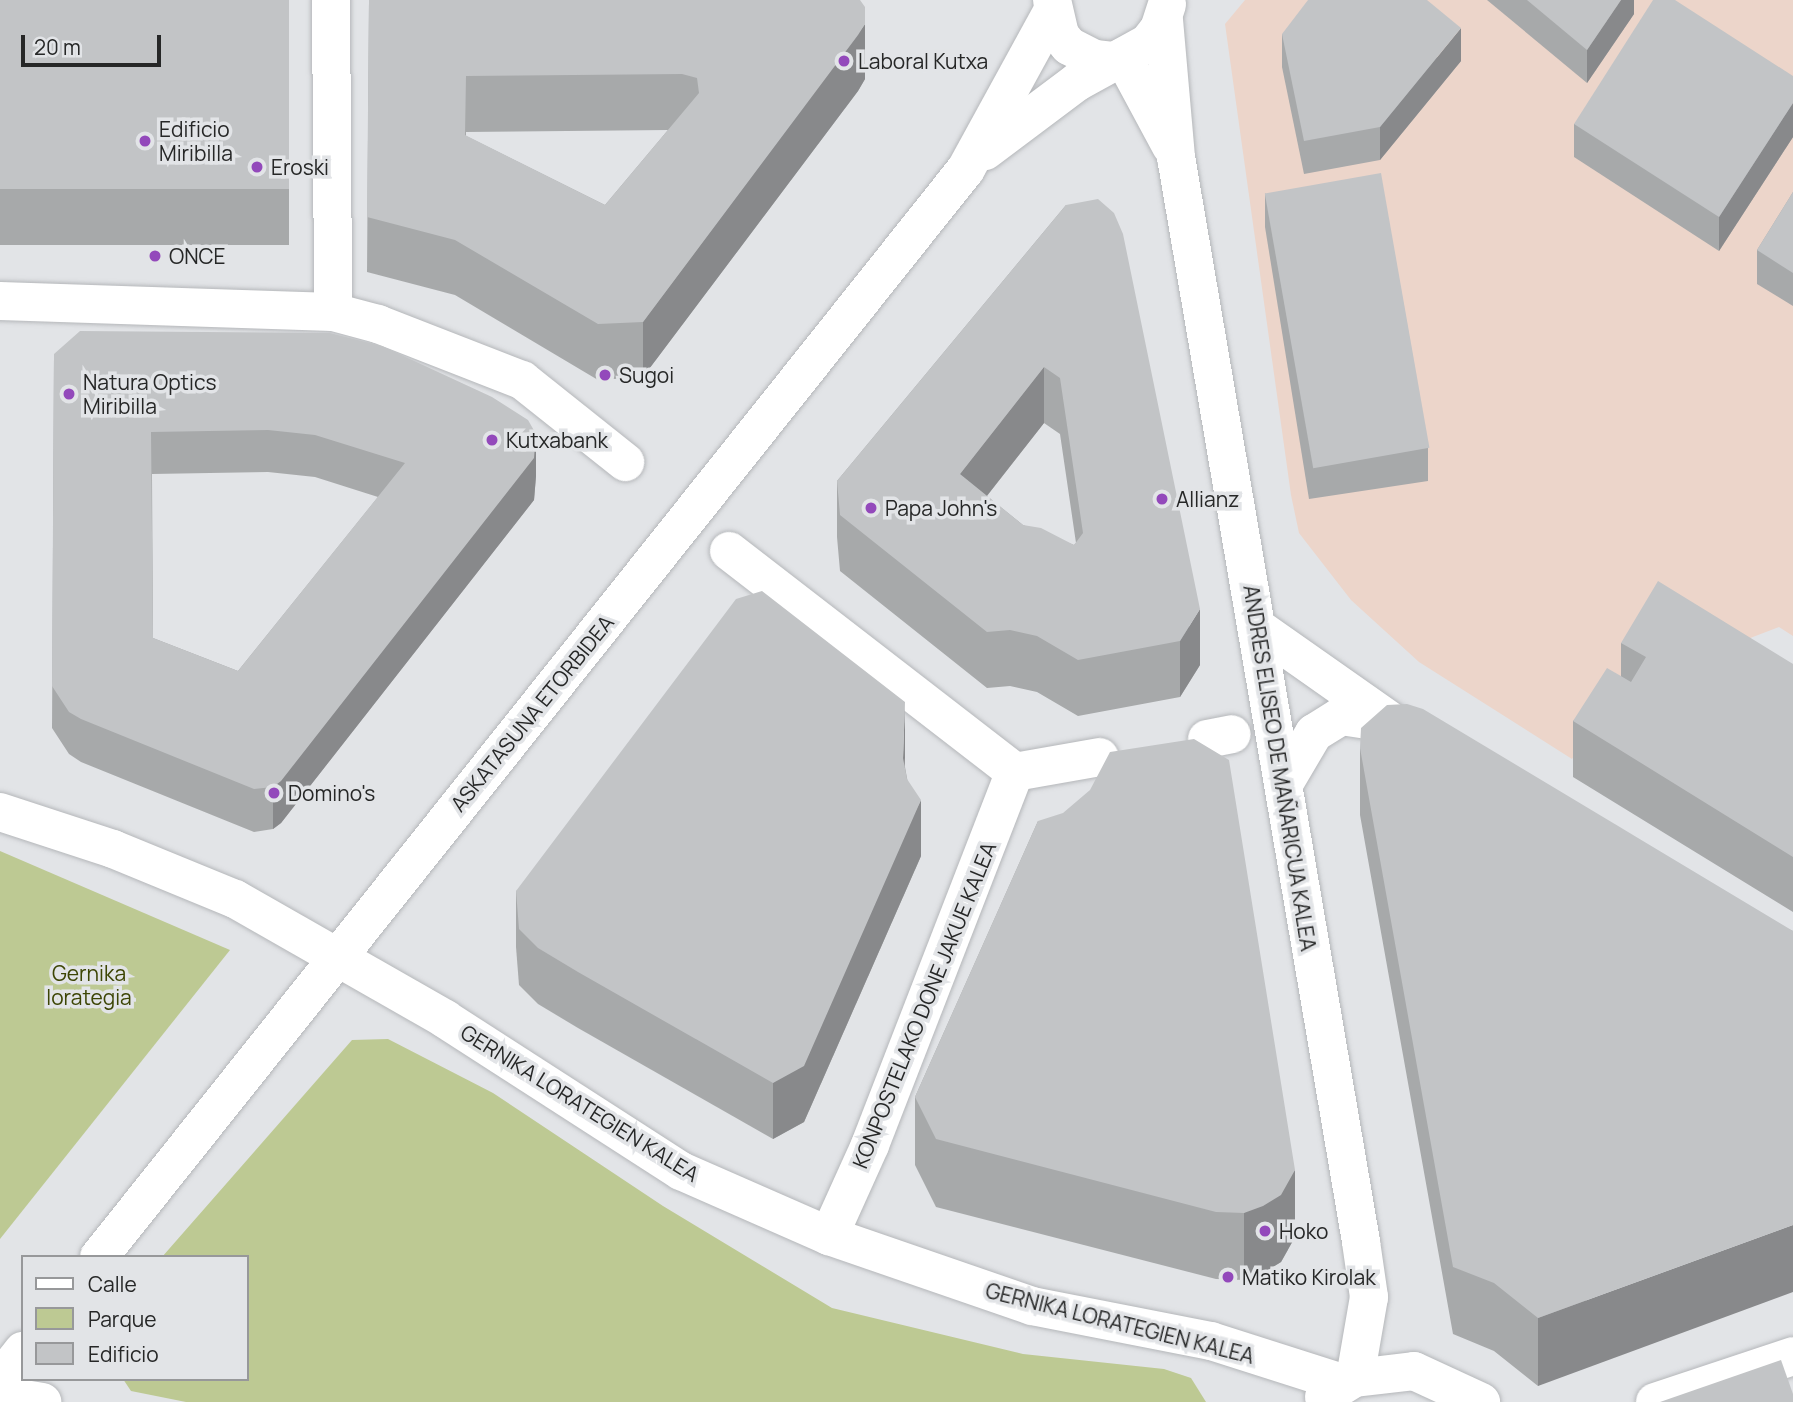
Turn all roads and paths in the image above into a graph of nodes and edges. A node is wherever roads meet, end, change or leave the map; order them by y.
1 (331, 0) edge
2 (1051, 4) edge
3 (1169, 8) edge
4 (1119, 59) junction
5 (1176, 157) junction
6 (965, 169) junction
7 (0, 301) edge
8 (332, 313) junction
9 (625, 462) dead end
10 (729, 551) dead end
11 (1258, 628) junction
12 (1388, 723) junction
13 (1100, 757) dead end
14 (1449, 759) edge
15 (1015, 772) junction
16 (1285, 782) junction
17 (0, 812) edge
18 (339, 955) junction
19 (829, 1236) junction
20 (101, 1255) edge
21 (21, 1354) edge
22 (1793, 1356) edge
23 (0, 1380) edge
24 (1338, 1388) edge
25 (0, 1395) edge
26 (42, 1402) edge
27 (1481, 1402) edge
28 (1654, 1402) edge

1 - 8 street
2 - 4 street
2 - 6 street, ASKATASUNA ETORBIDEA
3 - 4 street, ASKATASUNA ETORBIDEA
3 - 5 street, ANDRES ELISEO DE MAÑARICUA KALEA
4 - 5 street, ANDRES ELISEO DE MAÑARICUA KALEA
4 - 6 street, ASKATASUNA ETORBIDEA
5 - 11 street, ANDRES ELISEO DE MAÑARICUA KALEA
6 - 18 street, ASKATASUNA ETORBIDEA
7 - 8 street
8 - 9 street
10 - 15 street
11 - 12 street
11 - 16 street, ANDRES ELISEO DE MAÑARICUA KALEA
12 - 14 street
12 - 16 street
13 - 15 street
15 - 19 street, KONPOSTELAKO DONE JAKUE KALEA
16 - 24 street, ANDRES ELISEO DE MAÑARICUA KALEA
17 - 18 street, GERNIKA LORATEGIEN KALEA
18 - 19 street, GERNIKA LORATEGIEN KALEA
18 - 20 street, ASKATASUNA ETORBIDEA
19 - 24 street, GERNIKA LORATEGIEN KALEA
21 - 23 street
22 - 28 street
24 - 27 street
25 - 26 street

